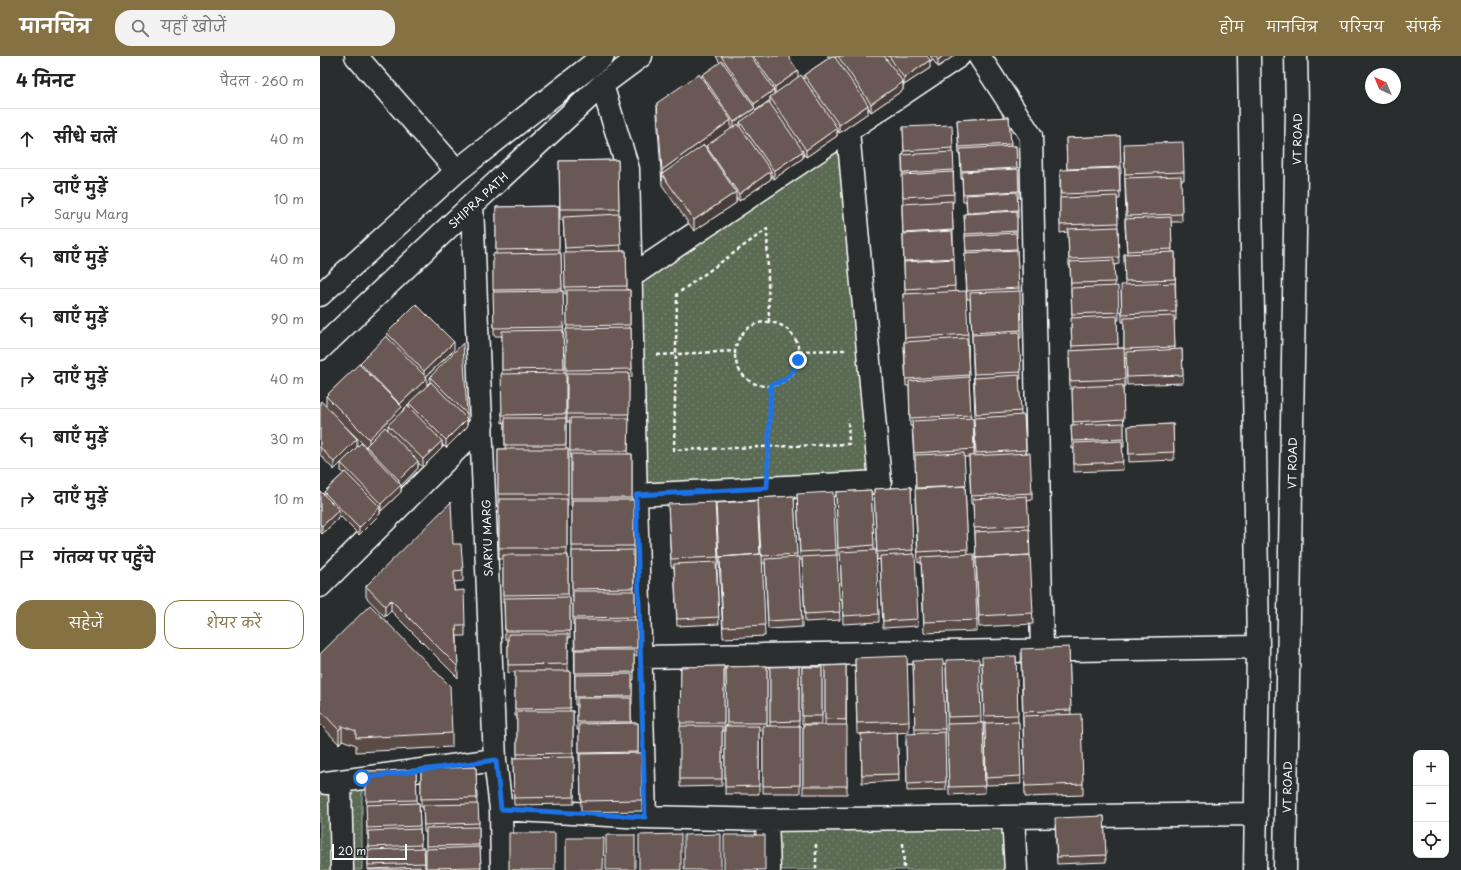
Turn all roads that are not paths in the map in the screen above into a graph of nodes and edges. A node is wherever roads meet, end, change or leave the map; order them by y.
1 (603, 56) edge
2 (641, 56) edge
3 (959, 56) edge
4 (979, 56) edge
5 (1249, 56) edge
6 (1296, 56) edge
7 (364, 59) edge
8 (602, 85) junction
9 (848, 131) junction
10 (457, 171) junction
11 (472, 205) junction
12 (630, 277) junction
13 (320, 295) edge
14 (320, 349) edge
15 (482, 424) junction
16 (636, 495) junction
17 (320, 586) edge
18 (1258, 647) junction
19 (1042, 650) junction
20 (641, 657) junction
21 (496, 760) junction
22 (326, 783) edge
23 (501, 809) junction
24 (1256, 814) junction
25 (645, 817) junction
26 (1013, 817) junction
27 (767, 820) junction
28 (342, 870) edge
29 (502, 870) edge
30 (769, 870) edge
31 (1016, 870) edge
32 (1255, 870) edge
33 (1285, 870) edge

1 - 10 street
2 - 8 street, SHIPRA PATH
3 - 9 street
4 - 19 street
5 - 18 street
6 - 33 street, VT ROAD
7 - 10 street
8 - 11 street, SHIPRA PATH
8 - 12 street
9 - 12 street
9 - 16 street
10 - 13 street
11 - 14 street, SHIPRA PATH
11 - 15 street, SARYU MARG
12 - 16 street
15 - 17 street
15 - 21 street, SARYU MARG
16 - 20 street
18 - 19 street
18 - 24 street
19 - 20 street
20 - 25 street
21 - 22 street
21 - 23 street, SARYU MARG
22 - 28 street
23 - 25 street
23 - 29 street, SARYU MARG
24 - 26 street
24 - 32 street
25 - 27 street
26 - 27 street
26 - 31 street
27 - 30 street

